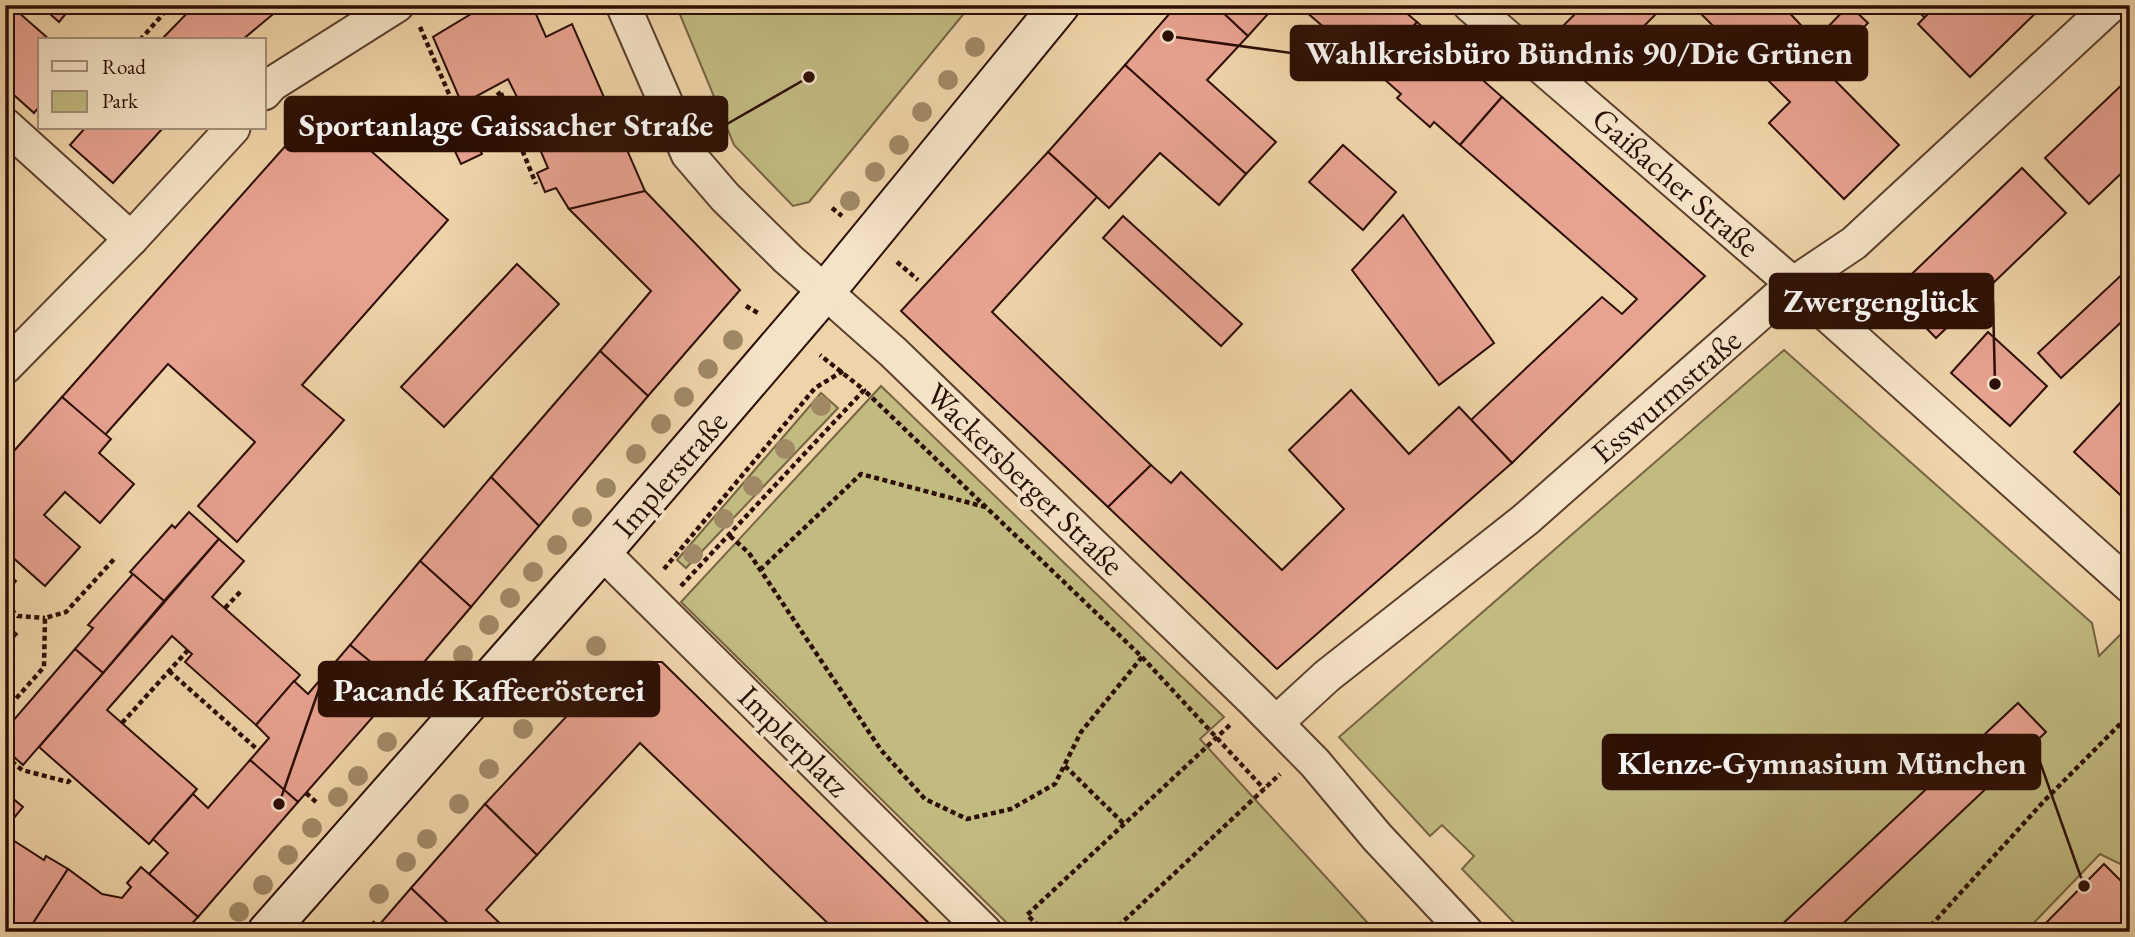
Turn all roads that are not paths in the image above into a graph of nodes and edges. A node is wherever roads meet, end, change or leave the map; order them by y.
1 (623, 5) edge
2 (1060, 5) edge
3 (2111, 5) edge
4 (406, 11) edge
5 (1490, 11) edge
6 (266, 91) edge
7 (5, 125) edge
8 (231, 130) edge
9 (131, 239) junction
10 (1793, 284) junction
11 (825, 292) junction
12 (5, 367) edge
13 (602, 552) junction
14 (2130, 586) edge
15 (1266, 712) junction
16 (267, 932) edge
17 (985, 932) edge
18 (1466, 932) edge

1 - 11 street, Wackersberger Straße
2 - 11 main road, Implerstraße
3 - 10 street, Esswurmstraße
4 - 6 street
5 - 10 street, Gaißacher Straße
7 - 9 street
8 - 9 street
9 - 12 street
10 - 14 street, Gaißacher Straße
10 - 15 street, Esswurmstraße
11 - 13 main road, Implerstraße
11 - 15 street, Wackersberger Straße
13 - 16 main road, Implerstraße
13 - 17 street, Implerplatz
15 - 18 street, Wackersberger Straße

